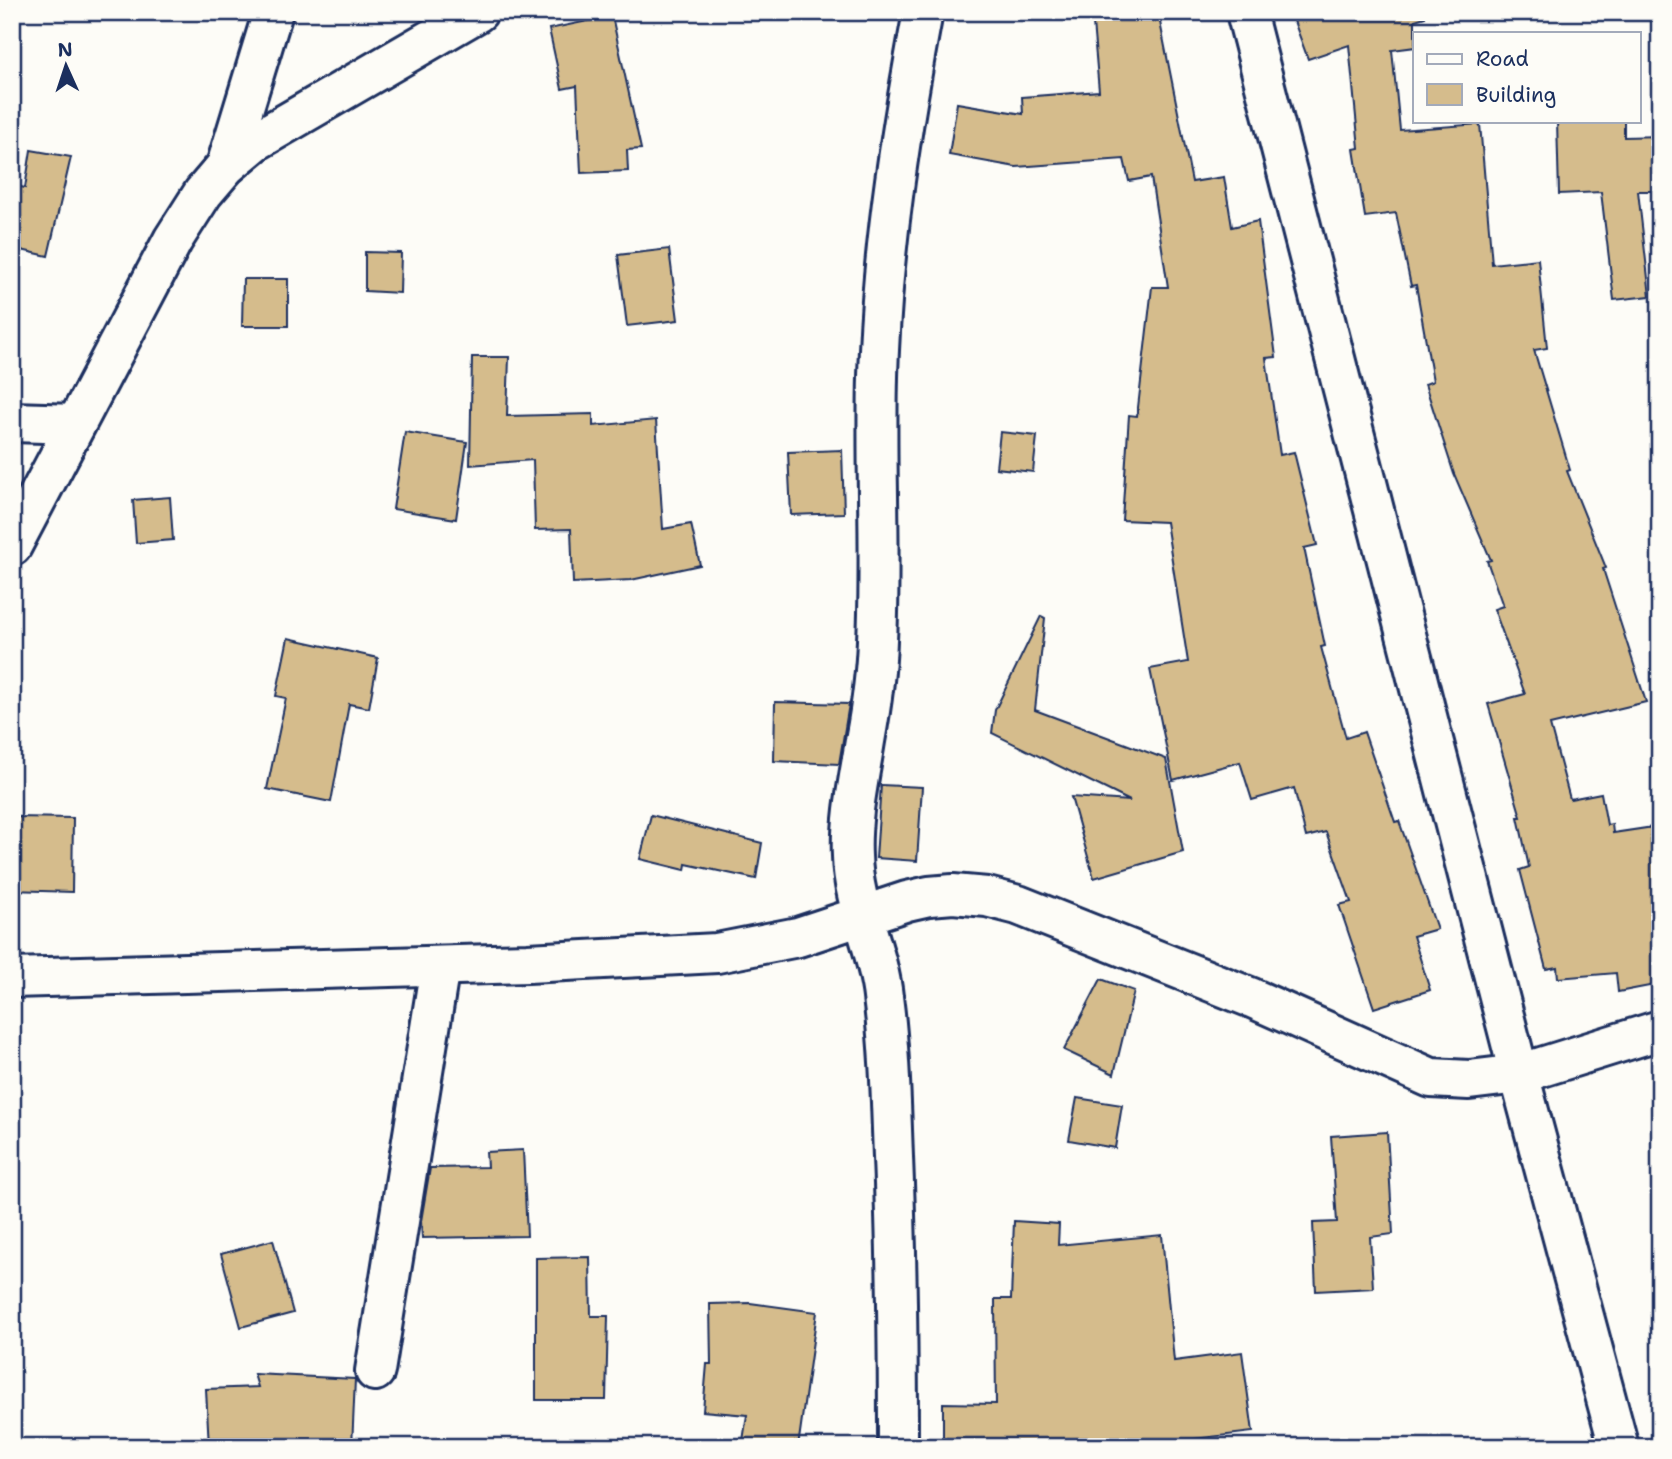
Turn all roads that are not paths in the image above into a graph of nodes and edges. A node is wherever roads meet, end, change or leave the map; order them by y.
1 (273, 12) edge
2 (478, 12) edge
3 (923, 12) edge
4 (1246, 12) edge
5 (226, 166) junction
6 (12, 422) edge
7 (76, 424) junction
8 (12, 546) edge
9 (863, 917) junction
10 (440, 966) junction
11 (12, 978) edge
12 (1660, 1030) edge
13 (1519, 1074) junction
14 (374, 1371) dead end
15 (898, 1447) edge
16 (1619, 1447) edge

1 - 5 street
2 - 5 street
3 - 9 street
4 - 13 street
5 - 7 street
6 - 7 street
7 - 8 street
9 - 10 street
9 - 13 street
9 - 15 street
10 - 11 street
10 - 14 street
12 - 13 street
13 - 16 street

